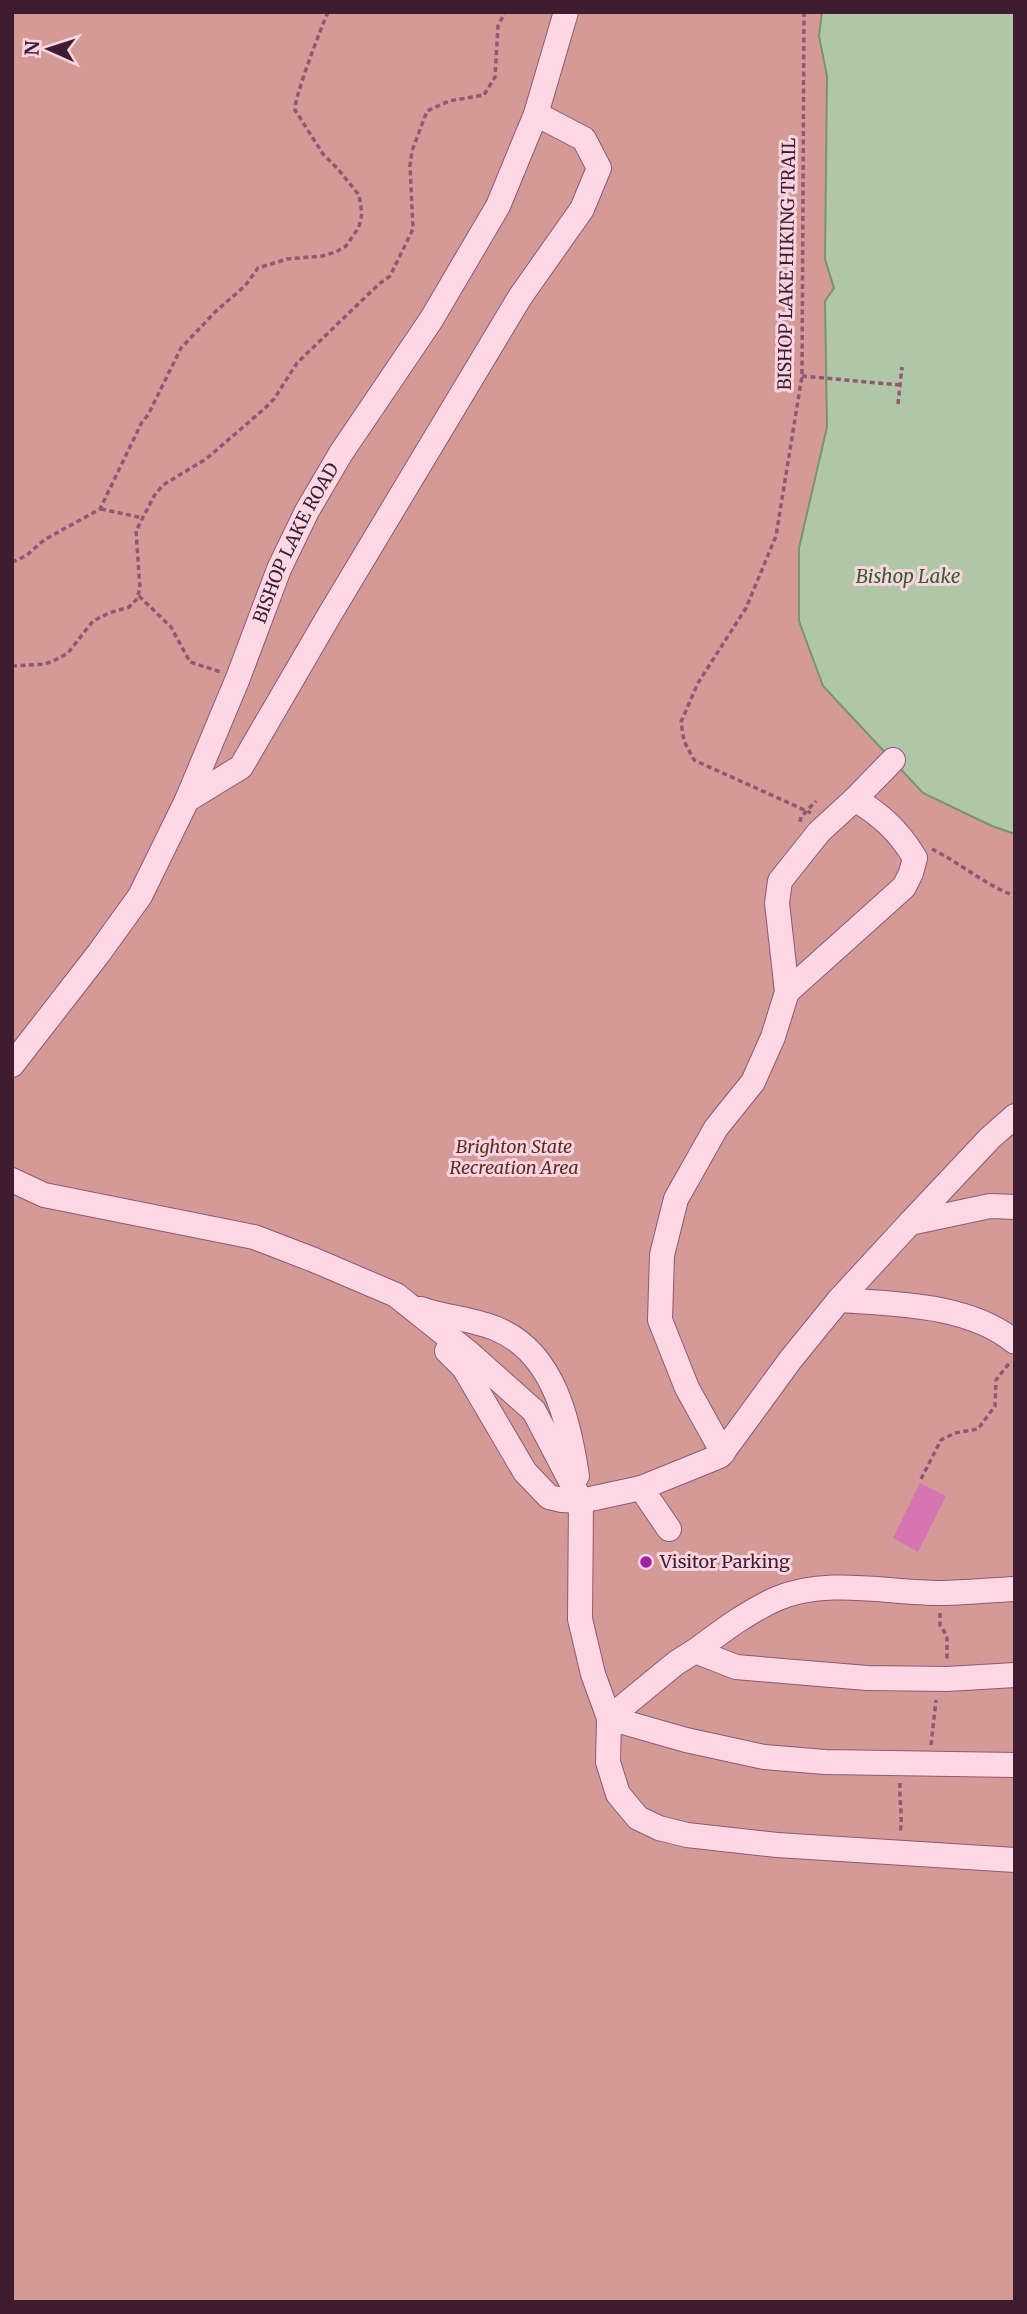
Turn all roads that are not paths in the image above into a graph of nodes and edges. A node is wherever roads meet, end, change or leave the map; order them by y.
1 (566, 12) edge
2 (536, 114) junction
3 (893, 760) dead end
4 (855, 799) junction
5 (187, 800) junction
6 (787, 992) junction
7 (12, 1065) edge
8 (1015, 1116) edge
9 (12, 1180) edge
10 (1015, 1207) edge
11 (910, 1223) junction
12 (874, 1263) junction
13 (396, 1295) junction
14 (839, 1300) junction
15 (882, 1303) junction
16 (1015, 1342) edge
17 (723, 1453) junction
18 (641, 1489) junction
19 (581, 1501) junction
20 (669, 1529) dead end
21 (1015, 1589) edge
22 (717, 1635) junction
23 (695, 1651) junction
24 (736, 1667) junction
25 (1015, 1675) edge
26 (609, 1718) junction
27 (1015, 1765) edge
28 (1015, 1860) edge

1 - 2 street, BISHOP LAKE ROAD
2 - 5 street, BISHOP LAKE ROAD
2 - 5 street
3 - 4 street
4 - 6 street
4 - 6 street
5 - 7 street, BISHOP LAKE ROAD
6 - 17 street
8 - 11 street
9 - 13 street
10 - 11 street
11 - 12 street
12 - 14 street
12 - 15 street
13 - 19 street
13 - 19 street
13 - 19 street
14 - 15 street
14 - 17 street
15 - 16 street
17 - 18 street
18 - 19 street
18 - 20 street
19 - 26 street
21 - 22 street
22 - 23 street
22 - 24 street
23 - 24 street
23 - 26 street
24 - 25 street
26 - 27 street
26 - 28 street

